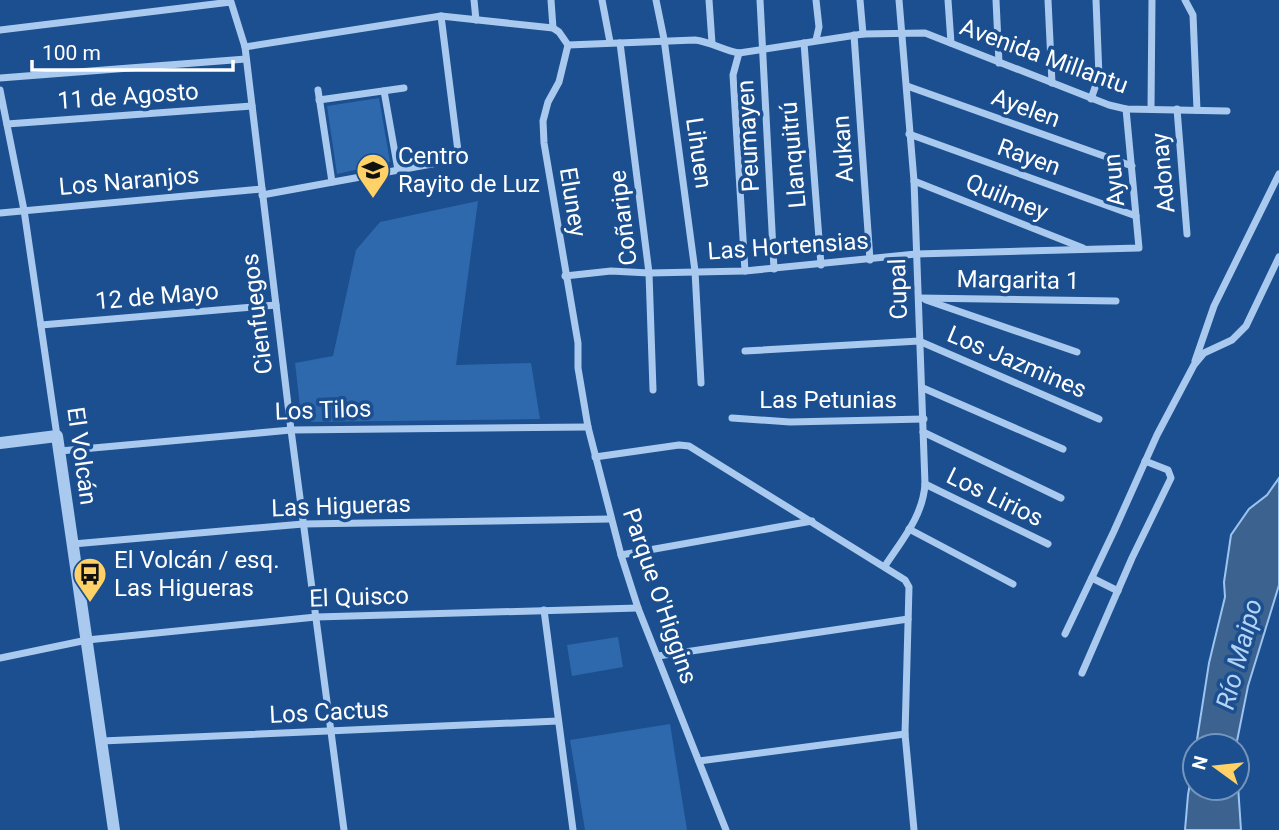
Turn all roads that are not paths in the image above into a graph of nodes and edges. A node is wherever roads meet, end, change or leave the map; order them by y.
1 (474, 0) edge
2 (551, 0) edge
3 (602, 0) edge
4 (656, 0) edge
5 (709, 0) edge
6 (760, 0) edge
7 (816, 0) edge
8 (860, 0) edge
9 (899, 0) edge
10 (948, 0) edge
11 (996, 0) edge
12 (1048, 0) edge
13 (1097, 0) edge
14 (1152, 0) edge
15 (1185, 0) edge
16 (441, 16) junction
17 (476, 20) junction
18 (553, 28) junction
19 (0, 30) edge
20 (902, 32) junction
21 (859, 35) junction
22 (664, 39) junction
23 (816, 40) junction
24 (610, 42) junction
25 (620, 43) junction
26 (712, 43) junction
27 (804, 43) junction
28 (951, 43) junction
29 (568, 45) junction
30 (244, 47) junction
31 (762, 50) junction
32 (739, 53) junction
33 (246, 59) junction
34 (999, 62) junction
35 (0, 78) edge
36 (1052, 83) junction
37 (907, 86) junction
38 (404, 88) dead end
39 (0, 90) edge
40 (317, 90) dead end
41 (384, 91) junction
42 (1091, 99) junction
43 (319, 100) junction
44 (252, 106) junction
45 (1126, 109) junction
46 (1151, 109) junction
47 (1177, 110) junction
48 (1197, 110) junction
49 (1227, 111) dead end
50 (7, 124) junction
51 (909, 134) junction
52 (1132, 166) junction
53 (398, 170) junction
54 (1279, 174) edge
55 (914, 181) junction
56 (332, 182) junction
57 (262, 192) junction
58 (24, 209) junction
59 (0, 213) edge
60 (1136, 216) junction
61 (1187, 234) dead end
62 (1139, 248) joint
63 (1086, 249) junction
64 (916, 254) junction
65 (1279, 257) edge
66 (870, 260) junction
67 (821, 265) junction
68 (774, 269) junction
69 (695, 271) junction
70 (745, 271) junction
71 (649, 273) junction
72 (565, 275) junction
73 (919, 298) junction
74 (1116, 301) dead end
75 (276, 305) junction
76 (41, 325) junction
77 (919, 341) junction
78 (745, 351) dead end
79 (1077, 352) dead end
80 (1194, 365) junction
81 (578, 368) joint
82 (701, 383) dead end
83 (923, 388) junction
84 (653, 390) dead end
85 (732, 418) dead end
86 (924, 419) junction
87 (1099, 419) dead end
88 (588, 426) junction
89 (291, 430) junction
90 (923, 432) junction
91 (57, 436) junction
92 (0, 443) edge
93 (1063, 449) dead end
94 (60, 451) junction
95 (595, 457) junction
96 (1145, 461) junction
97 (925, 484) junction
98 (1061, 498) dead end
99 (611, 519) junction
100 (812, 521) junction
101 (303, 524) junction
102 (909, 529) junction
103 (73, 544) junction
104 (1048, 544) dead end
105 (621, 555) junction
106 (885, 566) junction
107 (1092, 578) junction
108 (1013, 584) dead end
109 (1118, 591) junction
110 (638, 608) junction
111 (544, 610) junction
112 (316, 617) junction
113 (908, 619) junction
114 (1065, 634) dead end
115 (87, 639) junction
116 (658, 656) junction
117 (0, 658) edge
118 (1082, 673) dead end
119 (558, 720) junction
120 (331, 731) junction
121 (905, 734) junction
122 (102, 741) junction
123 (699, 761) junction
124 (114, 830) edge
125 (344, 830) edge
126 (573, 830) edge
127 (726, 830) edge
128 (914, 830) edge

1 - 17 street
2 - 18 street
3 - 24 street
4 - 22 street, Lihuen
5 - 26 street
6 - 31 street, Peumayen
7 - 23 street
8 - 21 street, Aukan
9 - 20 street, Cupal
10 - 28 street
11 - 34 street
12 - 36 street
13 - 42 street
14 - 46 street
15 - 48 street
16 - 17 street
16 - 30 street
16 - 53 street, Los Naranjos
17 - 18 street
18 - 29 street
19 - 30 street, Cienfuegos
20 - 21 street, Avenida Millantu
20 - 28 street, Avenida Millantu
20 - 37 street, Cupal
21 - 23 street, Avenida Millantu
21 - 66 street, Aukan
22 - 25 street, Avenida Millantu
22 - 26 street, Avenida Millantu
22 - 69 street, Lihuen
23 - 27 street, Avenida Millantu
24 - 25 street, Avenida Millantu
24 - 29 street, Avenida Millantu
25 - 71 street, Coñaripe
26 - 32 street, Avenida Millantu
27 - 31 street, Avenida Millantu
27 - 67 street, Llanquitrú
28 - 34 street, Avenida Millantu
29 - 72 street, Eluney
30 - 33 street, Cienfuegos
31 - 32 street, Avenida Millantu
31 - 68 street, Peumayen
32 - 70 street
33 - 35 street
33 - 44 street, Cienfuegos
34 - 36 street, Avenida Millantu
36 - 42 street, Avenida Millantu
37 - 51 street, Cupal
37 - 52 street, Ayelen
38 - 41 street
39 - 50 street, El Volcán
40 - 43 street
41 - 43 street
41 - 53 street
42 - 45 street, Avenida Millantu
43 - 56 street
44 - 50 street, 11 de Agosto
44 - 57 street, Cienfuegos
45 - 46 street, Avenida Millantu
45 - 52 street, Ayun
46 - 47 street, Avenida Millantu
47 - 48 street, Avenida Millantu
47 - 61 street, Adonay
48 - 49 street, Avenida Millantu
50 - 58 street, El Volcán
51 - 55 street, Cupal
51 - 60 street, Rayen
52 - 60 street, Ayun
53 - 56 street, Los Naranjos
54 - 80 street
55 - 63 street, Quilmey
55 - 64 street, Cupal
56 - 57 street, Los Naranjos
57 - 58 street, Los Naranjos
57 - 75 street, Cienfuegos
58 - 59 street, Los Naranjos
58 - 76 street, El Volcán
60 - 62 street, Ayun
62 - 63 street, Las Hortensias
63 - 64 street, Las Hortensias
64 - 66 street, Las Hortensias
64 - 73 street, Cupal
65 - 80 street
66 - 67 street, Las Hortensias
67 - 68 street, Las Hortensias
68 - 70 street, Las Hortensias
69 - 70 street, Las Hortensias
69 - 71 street, Las Hortensias
69 - 82 street, Lihuen
71 - 72 street, Las Hortensias
71 - 84 street, Coñaripe
72 - 81 street, Eluney
73 - 74 street, Margarita 1
73 - 77 street, Cupal
73 - 79 street
75 - 76 street, 12 de Mayo
75 - 89 street, Cienfuegos
76 - 91 street, El Volcán
77 - 78 street
77 - 83 street, Cupal
77 - 87 street, Los Jazmines
80 - 96 street
81 - 88 street, Parque O'Higgins
83 - 86 street, Cupal
83 - 93 street
85 - 86 street, Las Petunias
86 - 90 street, Cupal
88 - 89 street, Los Tilos
88 - 95 street, Parque O'Higgins
89 - 94 street, Los Tilos
89 - 101 street, Cienfuegos
90 - 97 street, Cupal
90 - 98 street
91 - 92 street
91 - 94 street, El Volcán
94 - 103 street, El Volcán
95 - 99 street, Parque O'Higgins
95 - 100 street
96 - 107 street
96 - 109 street
97 - 102 street, Cupal
97 - 104 street, Los Lirios
99 - 101 street, Las Higueras
99 - 105 street, Parque O'Higgins
100 - 105 street
100 - 106 street
101 - 103 street, Las Higueras
101 - 112 street, Cienfuegos
102 - 106 street, Cupal
102 - 108 street
103 - 115 street, El Volcán
105 - 110 street, Parque O'Higgins
106 - 113 street
107 - 109 street
107 - 114 street
109 - 118 street
110 - 111 street, El Quisco
110 - 116 street, Parque O'Higgins
111 - 112 street, El Quisco
111 - 119 street
112 - 115 street, El Quisco
112 - 120 street, Cienfuegos
113 - 116 street
113 - 121 street
115 - 117 street, El Quisco
115 - 122 street, El Volcán
116 - 123 street, Parque O'Higgins
119 - 120 street, Los Cactus
119 - 126 street
120 - 122 street, Los Cactus
120 - 125 street, Cienfuegos
121 - 123 street
121 - 128 street
122 - 124 street, El Volcán
123 - 127 street, Parque O'Higgins

